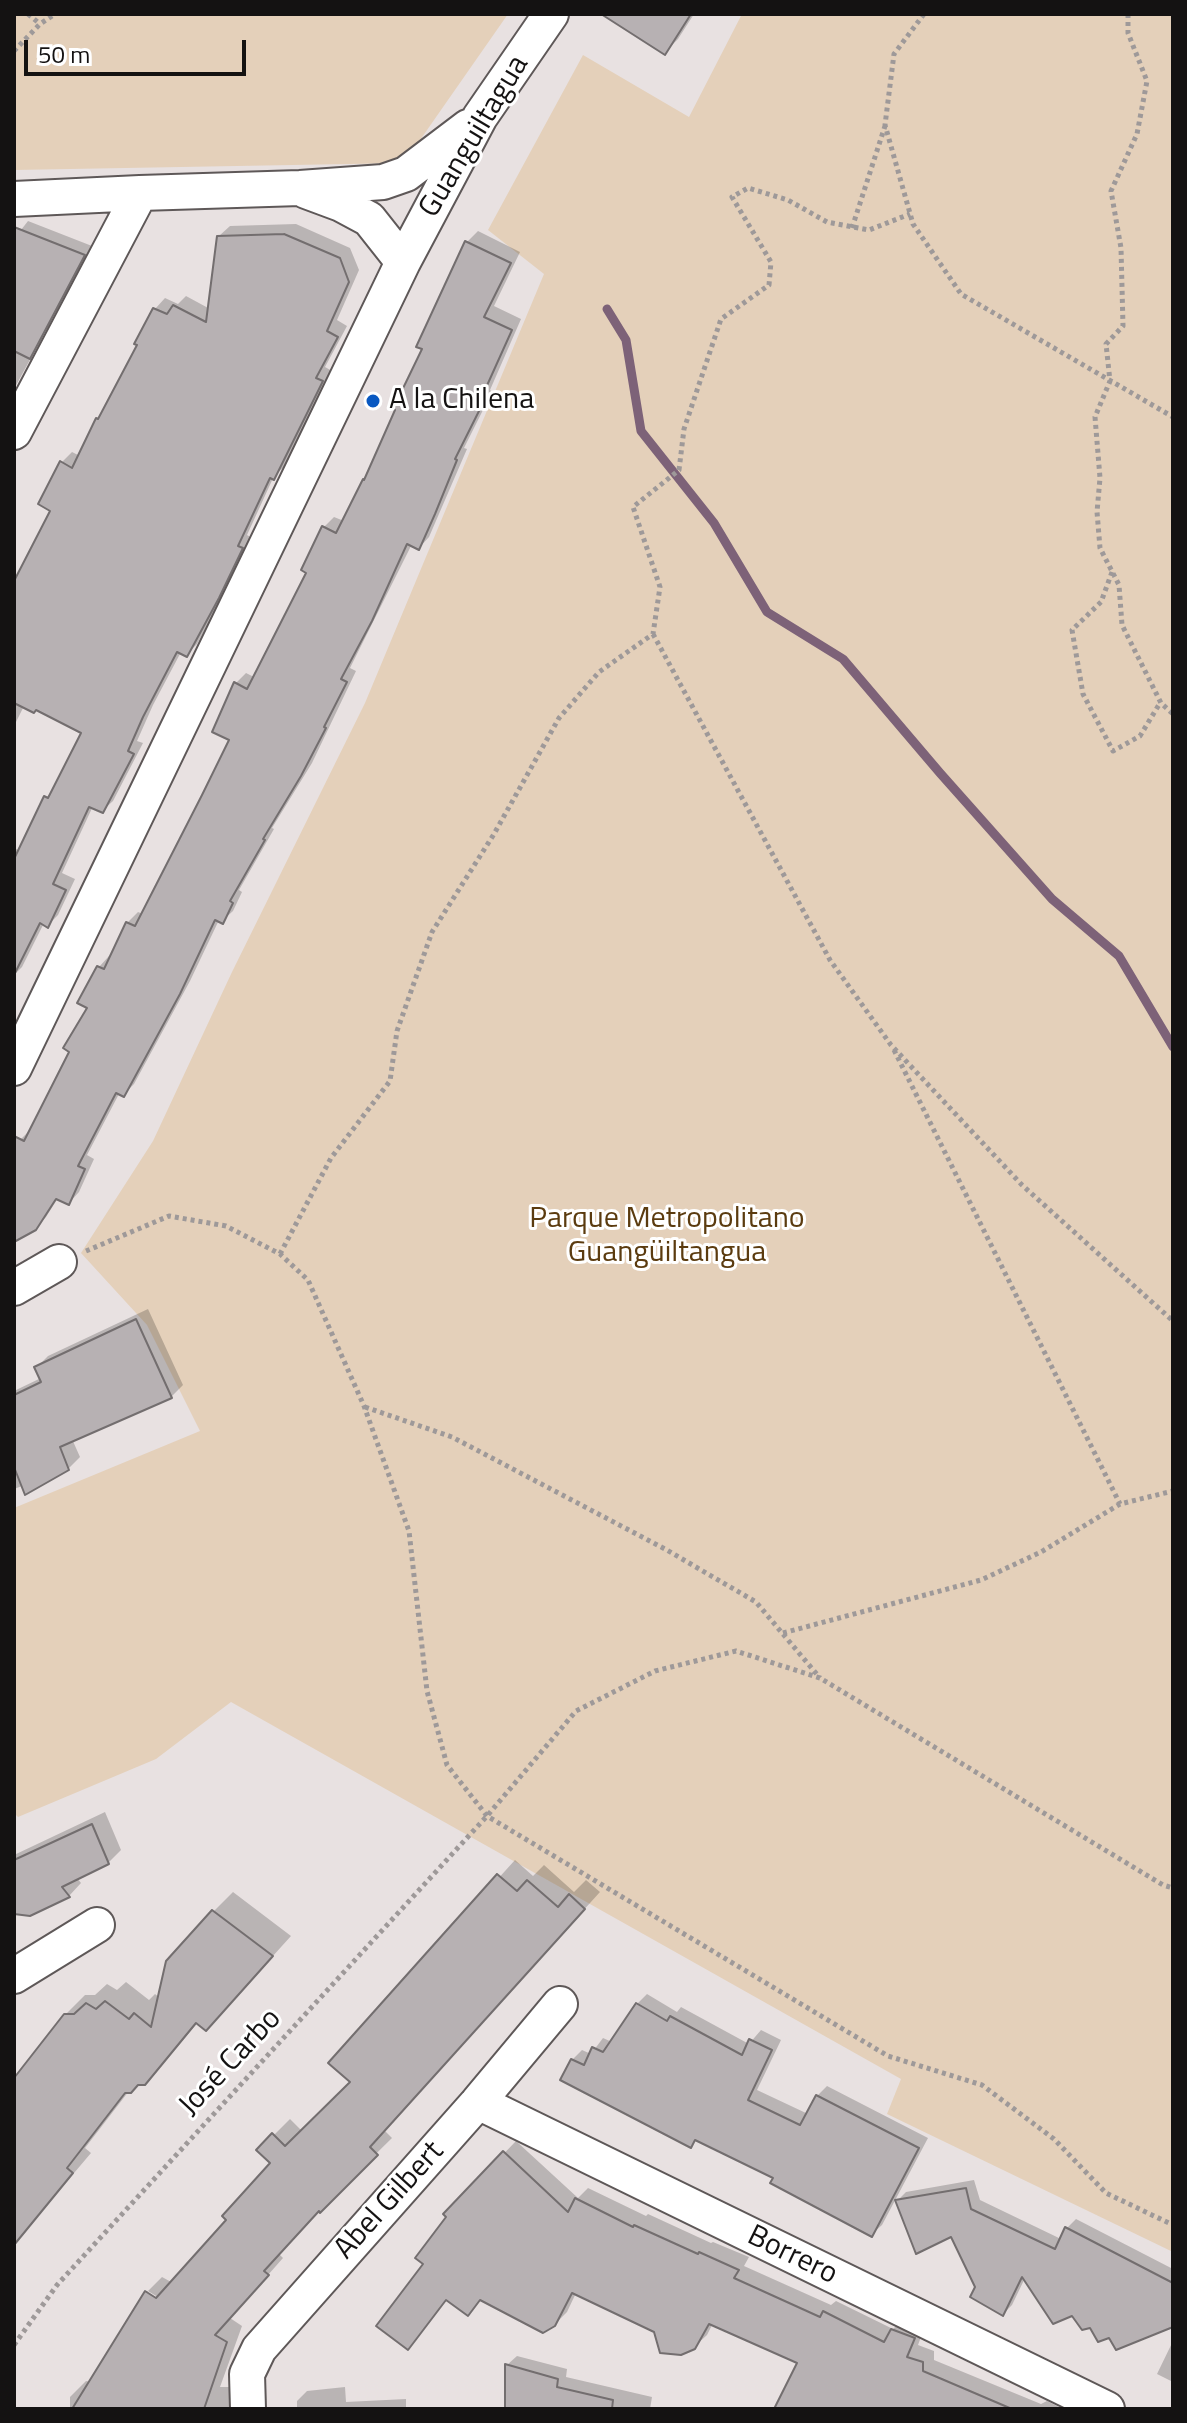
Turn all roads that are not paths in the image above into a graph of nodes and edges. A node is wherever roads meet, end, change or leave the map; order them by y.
1 (551, 14) edge
2 (480, 117) junction
3 (300, 188) junction
4 (140, 193) junction
5 (14, 199) edge
6 (403, 262) junction
7 (14, 432) edge
8 (14, 1068) edge
9 (59, 1262) road end
10 (14, 1288) edge
11 (97, 1925) dead end
12 (14, 1976) edge
13 (560, 2004) dead end
14 (478, 2102) junction
15 (248, 2409) edge
16 (1107, 2409) edge

1 - 2 street, Guanguiltagua
2 - 3 street
2 - 6 street, Guanguiltagua
3 - 4 street
3 - 6 street
4 - 5 street
4 - 7 street
6 - 8 street, Guanguiltagua
9 - 10 street
11 - 12 street
13 - 14 street, Abel Gilbert
14 - 15 street, Abel Gilbert
14 - 16 street, Borrero

